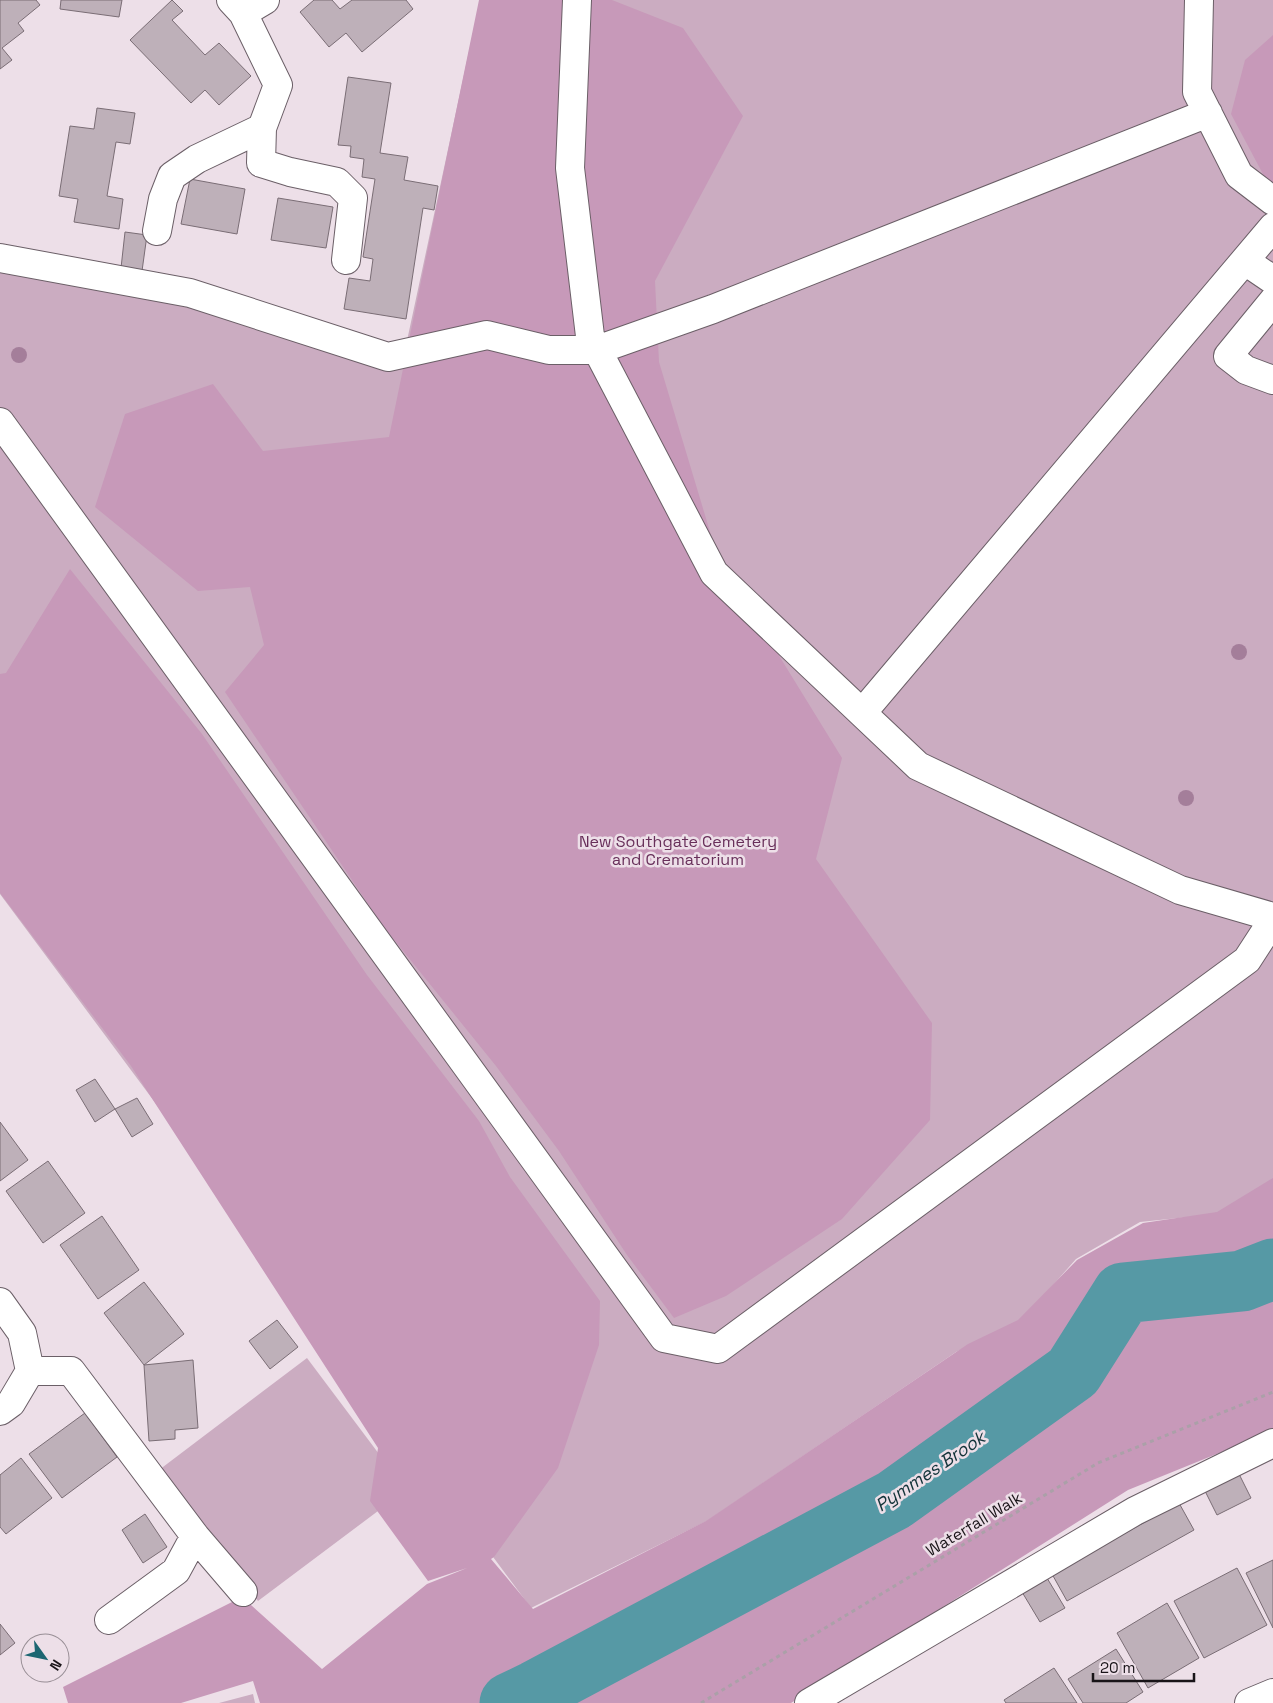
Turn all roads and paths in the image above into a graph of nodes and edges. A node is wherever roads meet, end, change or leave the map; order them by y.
1 (578, 0) edge
2 (1198, 0) edge
3 (246, 4) edge
4 (1208, 113) junction
5 (262, 128) junction
6 (1273, 201) edge
7 (1273, 227) edge
8 (157, 231) dead end
9 (0, 258) edge
10 (346, 260) dead end
11 (1245, 261) junction
12 (1273, 280) edge
13 (1273, 301) edge
14 (597, 350) junction
15 (1273, 380) edge
16 (0, 422) edge
17 (862, 713) junction
18 (1273, 919) edge
19 (0, 1302) edge
20 (30, 1371) junction
21 (1273, 1392) edge
22 (0, 1411) edge
23 (1273, 1443) edge
24 (195, 1536) junction
25 (243, 1592) dead end
26 (109, 1620) dead end
27 (1273, 1693) edge
28 (701, 1703) edge
29 (809, 1703) edge
30 (1249, 1703) edge

1 - 14 street
2 - 4 street
3 - 5 street
4 - 6 street
4 - 14 street
5 - 8 street
5 - 10 street
7 - 11 street
9 - 14 street
11 - 12 street
11 - 17 street
13 - 15 street
14 - 17 street
16 - 18 street
17 - 18 street
19 - 20 street
20 - 22 street
20 - 24 street
21 - 28 path, Waterfall Walk
23 - 29 street
24 - 25 street
24 - 26 street
27 - 30 street

